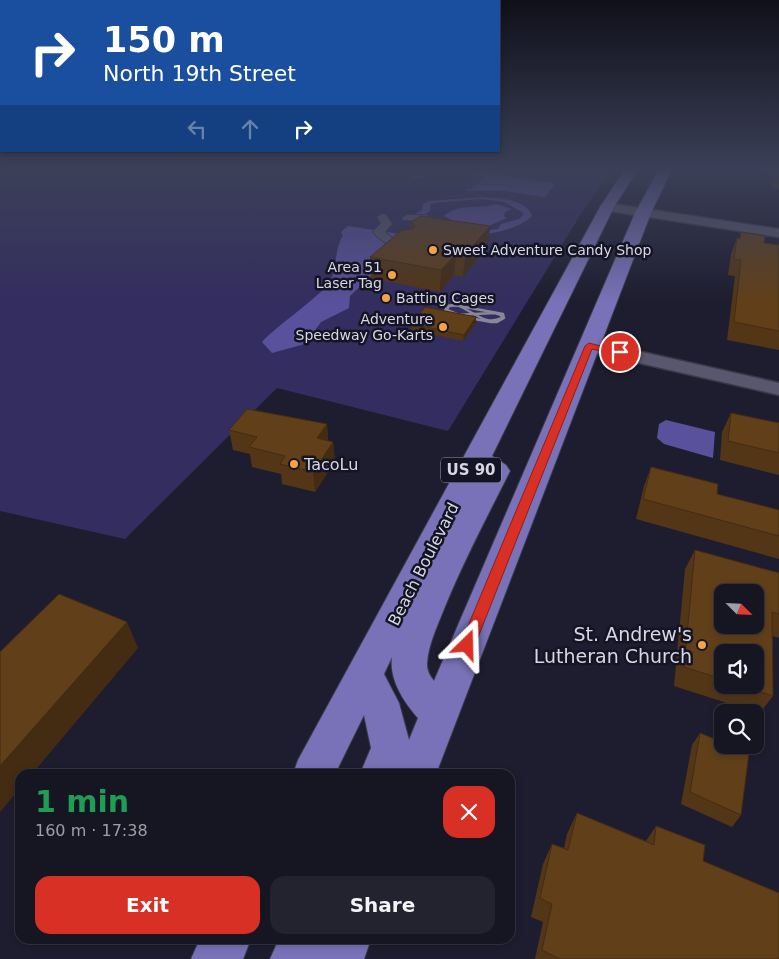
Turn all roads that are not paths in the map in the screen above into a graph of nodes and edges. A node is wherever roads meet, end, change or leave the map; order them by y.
1 (642, 213) edge
2 (603, 214) edge
3 (647, 214) edge
4 (407, 218) dead end
5 (426, 218) edge
6 (383, 222) dead end
7 (779, 233) edge
8 (407, 246) edge
9 (589, 346) junction
10 (779, 389) edge
11 (477, 459) junction
12 (366, 675) junction
13 (439, 713) junction
14 (316, 769) edge
15 (382, 769) edge
16 (417, 769) edge
17 (224, 944) edge
18 (302, 944) edge
19 (345, 944) edge
20 (216, 959) edge
21 (294, 959) edge
22 (339, 959) edge

1 - 9 highway
2 - 11 highway, Beach Boulevard / US 90
3 - 7 street
4 - 5 street
6 - 8 street
9 - 10 street
9 - 13 highway
11 - 12 highway, Beach Boulevard / US 90
11 - 13 highway
12 - 14 highway, Beach Boulevard / US 90
12 - 15 highway
13 - 16 highway
17 - 20 highway
18 - 21 highway
19 - 22 highway

